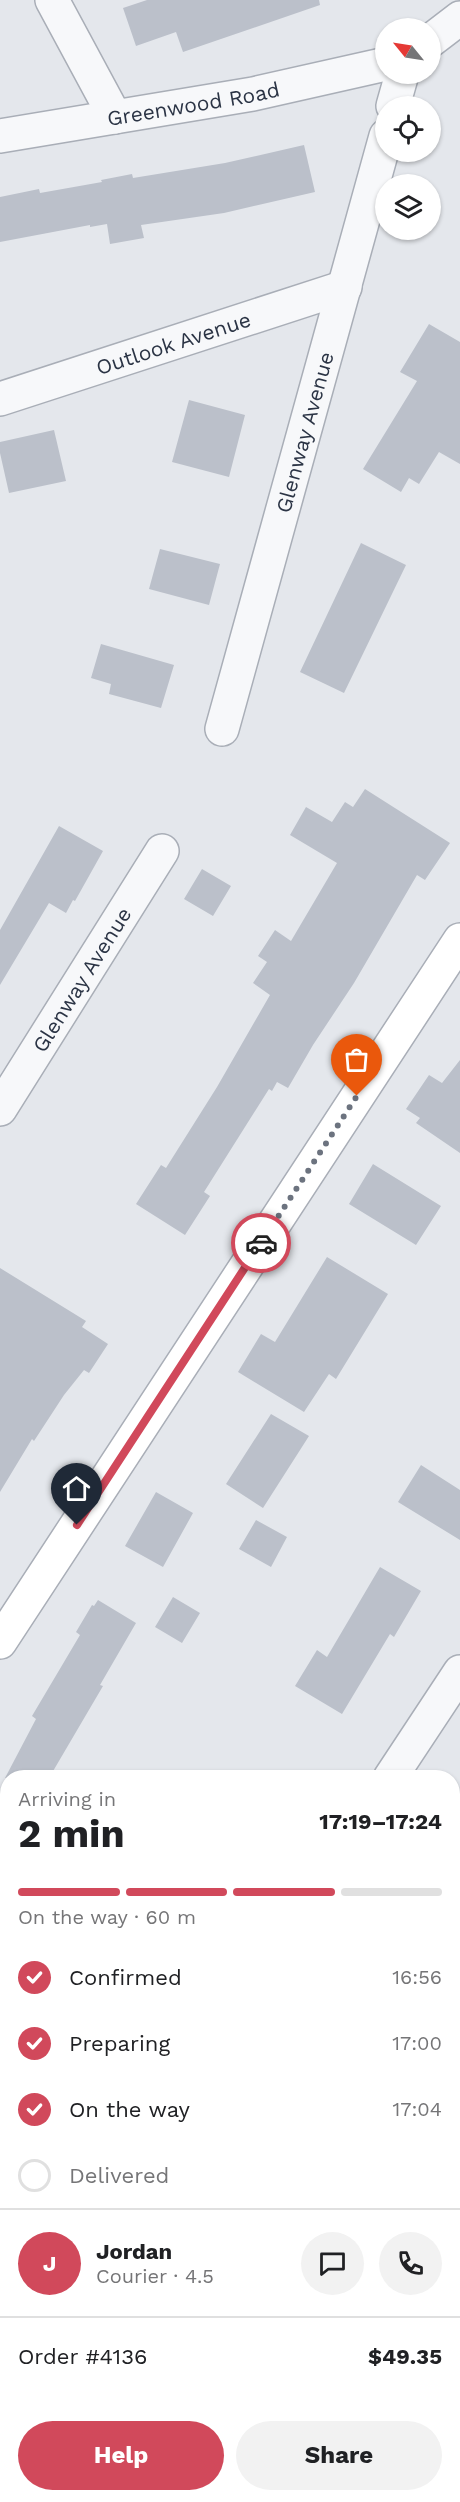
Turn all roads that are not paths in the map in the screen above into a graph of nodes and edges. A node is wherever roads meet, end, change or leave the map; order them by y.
1 (52, 0) edge
2 (460, 18) edge
3 (441, 33) edge
4 (375, 66) edge
5 (116, 117) junction
6 (0, 136) edge
7 (379, 162) edge
8 (345, 287) junction
9 (0, 399) edge
10 (222, 729) dead end
11 (162, 851) dead end
12 (460, 940) edge
13 (0, 1109) edge
14 (0, 1642) edge
15 (460, 1672) edge
16 (395, 1770) edge

1 - 5 street
2 - 3 street
4 - 5 street, Greenwood Road
5 - 6 street, Greenwood Road
7 - 8 street, Glenway Avenue
8 - 9 street, Outlook Avenue
8 - 10 street, Glenway Avenue
11 - 13 street, Glenway Avenue
12 - 14 main road
15 - 16 street

